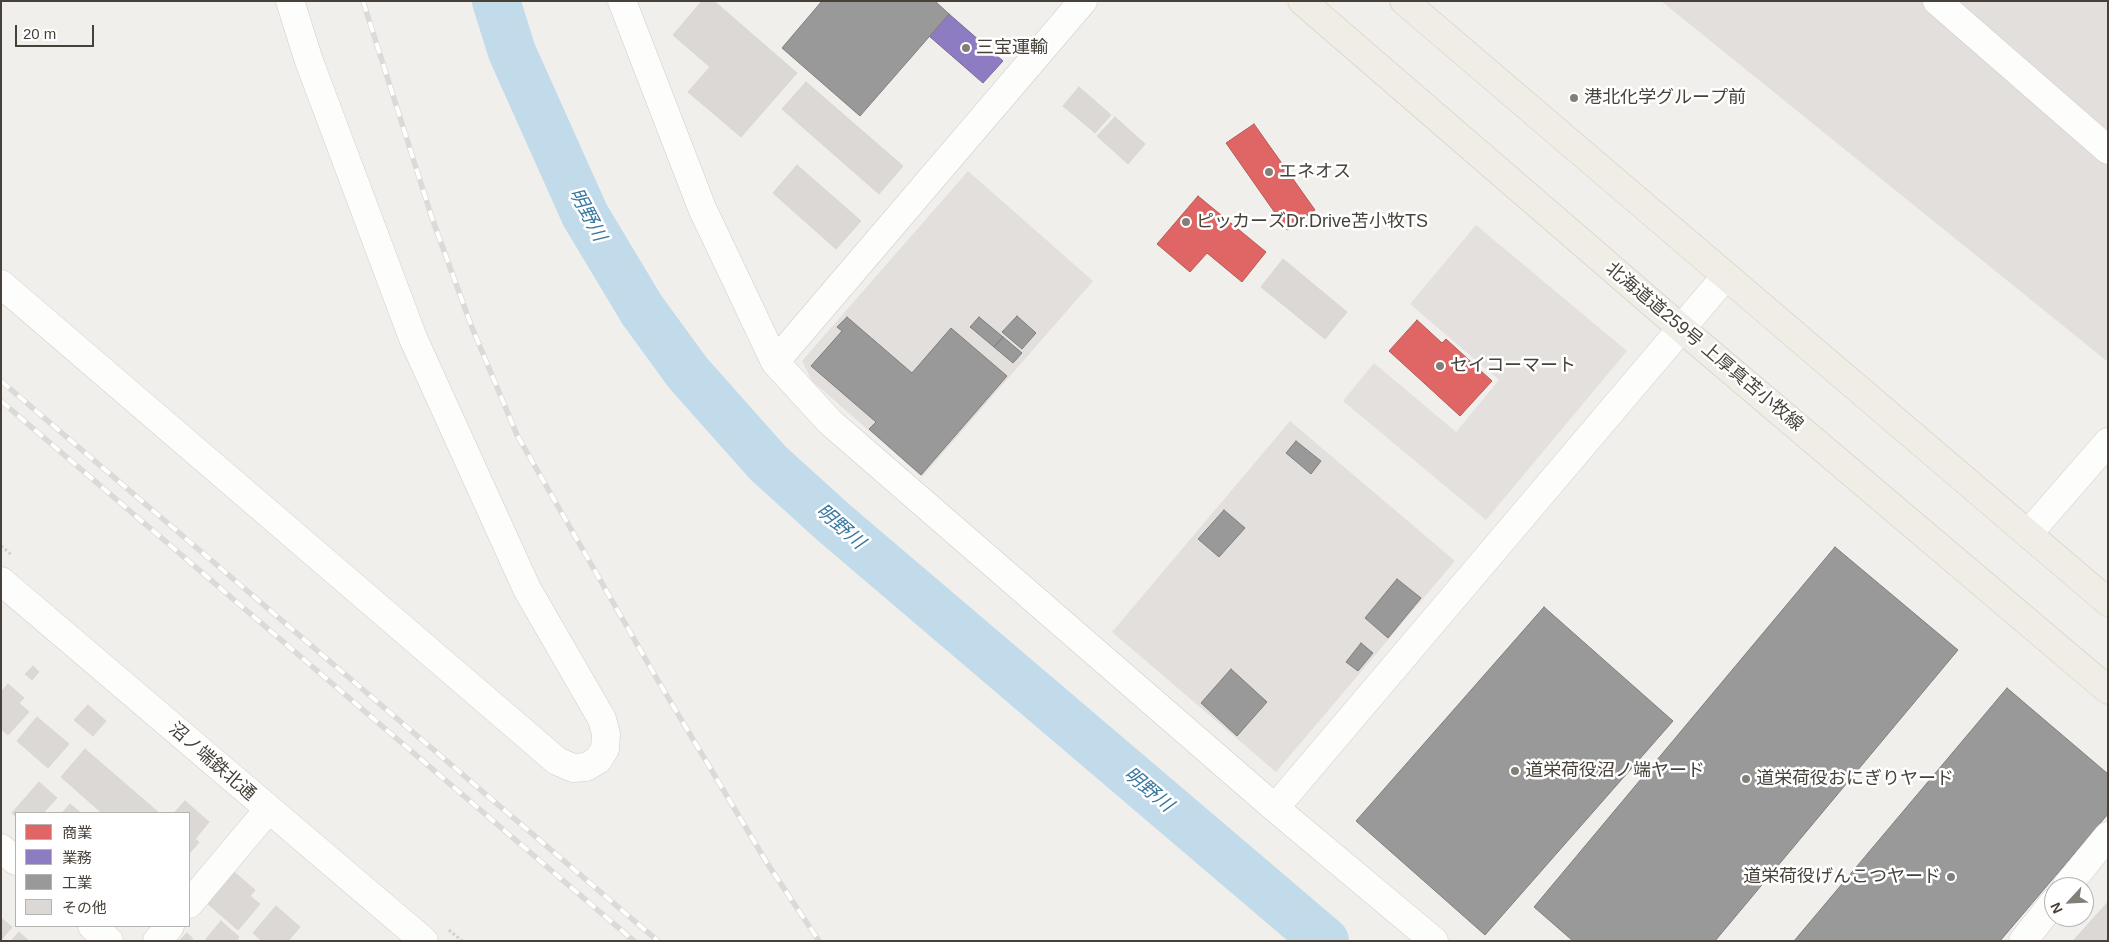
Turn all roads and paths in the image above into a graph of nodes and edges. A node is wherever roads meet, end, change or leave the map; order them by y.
1 (290, 1) edge
2 (622, 1) edge
3 (1083, 1) edge
4 (1302, 1) edge
5 (1404, 1) edge
6 (1937, 1) edge
7 (2108, 150) edge
8 (1725, 277) junction
9 (1, 284) edge
10 (1682, 329) junction
11 (775, 362) junction
12 (2108, 442) edge
13 (2028, 534) junction
14 (1, 581) edge
15 (2108, 602) edge
16 (2108, 690) edge
17 (1275, 808) junction
18 (268, 810) junction
19 (2108, 836) edge
20 (1, 848) edge
21 (15, 860) edge
22 (2074, 877) edge
23 (190, 903) edge
24 (2044, 914) edge
25 (93, 927) edge
26 (169, 927) edge
27 (110, 941) edge
28 (157, 941) edge
29 (424, 941) edge
30 (1434, 941) edge
31 (2022, 941) edge

1 - 9 street
2 - 11 street
3 - 11 street
4 - 10 main road, 北海道道259号 上厚真苫小牧線
5 - 8 main road
6 - 7 street
8 - 10 street
8 - 13 main road
10 - 16 main road, 北海道道259号 上厚真苫小牧線
10 - 17 street
11 - 17 street
12 - 13 street
13 - 15 main road
14 - 18 street, 沼ノ端鉄北通
17 - 30 street
18 - 23 street
18 - 29 street, 沼ノ端鉄北通
19 - 22 street
20 - 21 street
24 - 31 street
25 - 27 street
26 - 28 street

